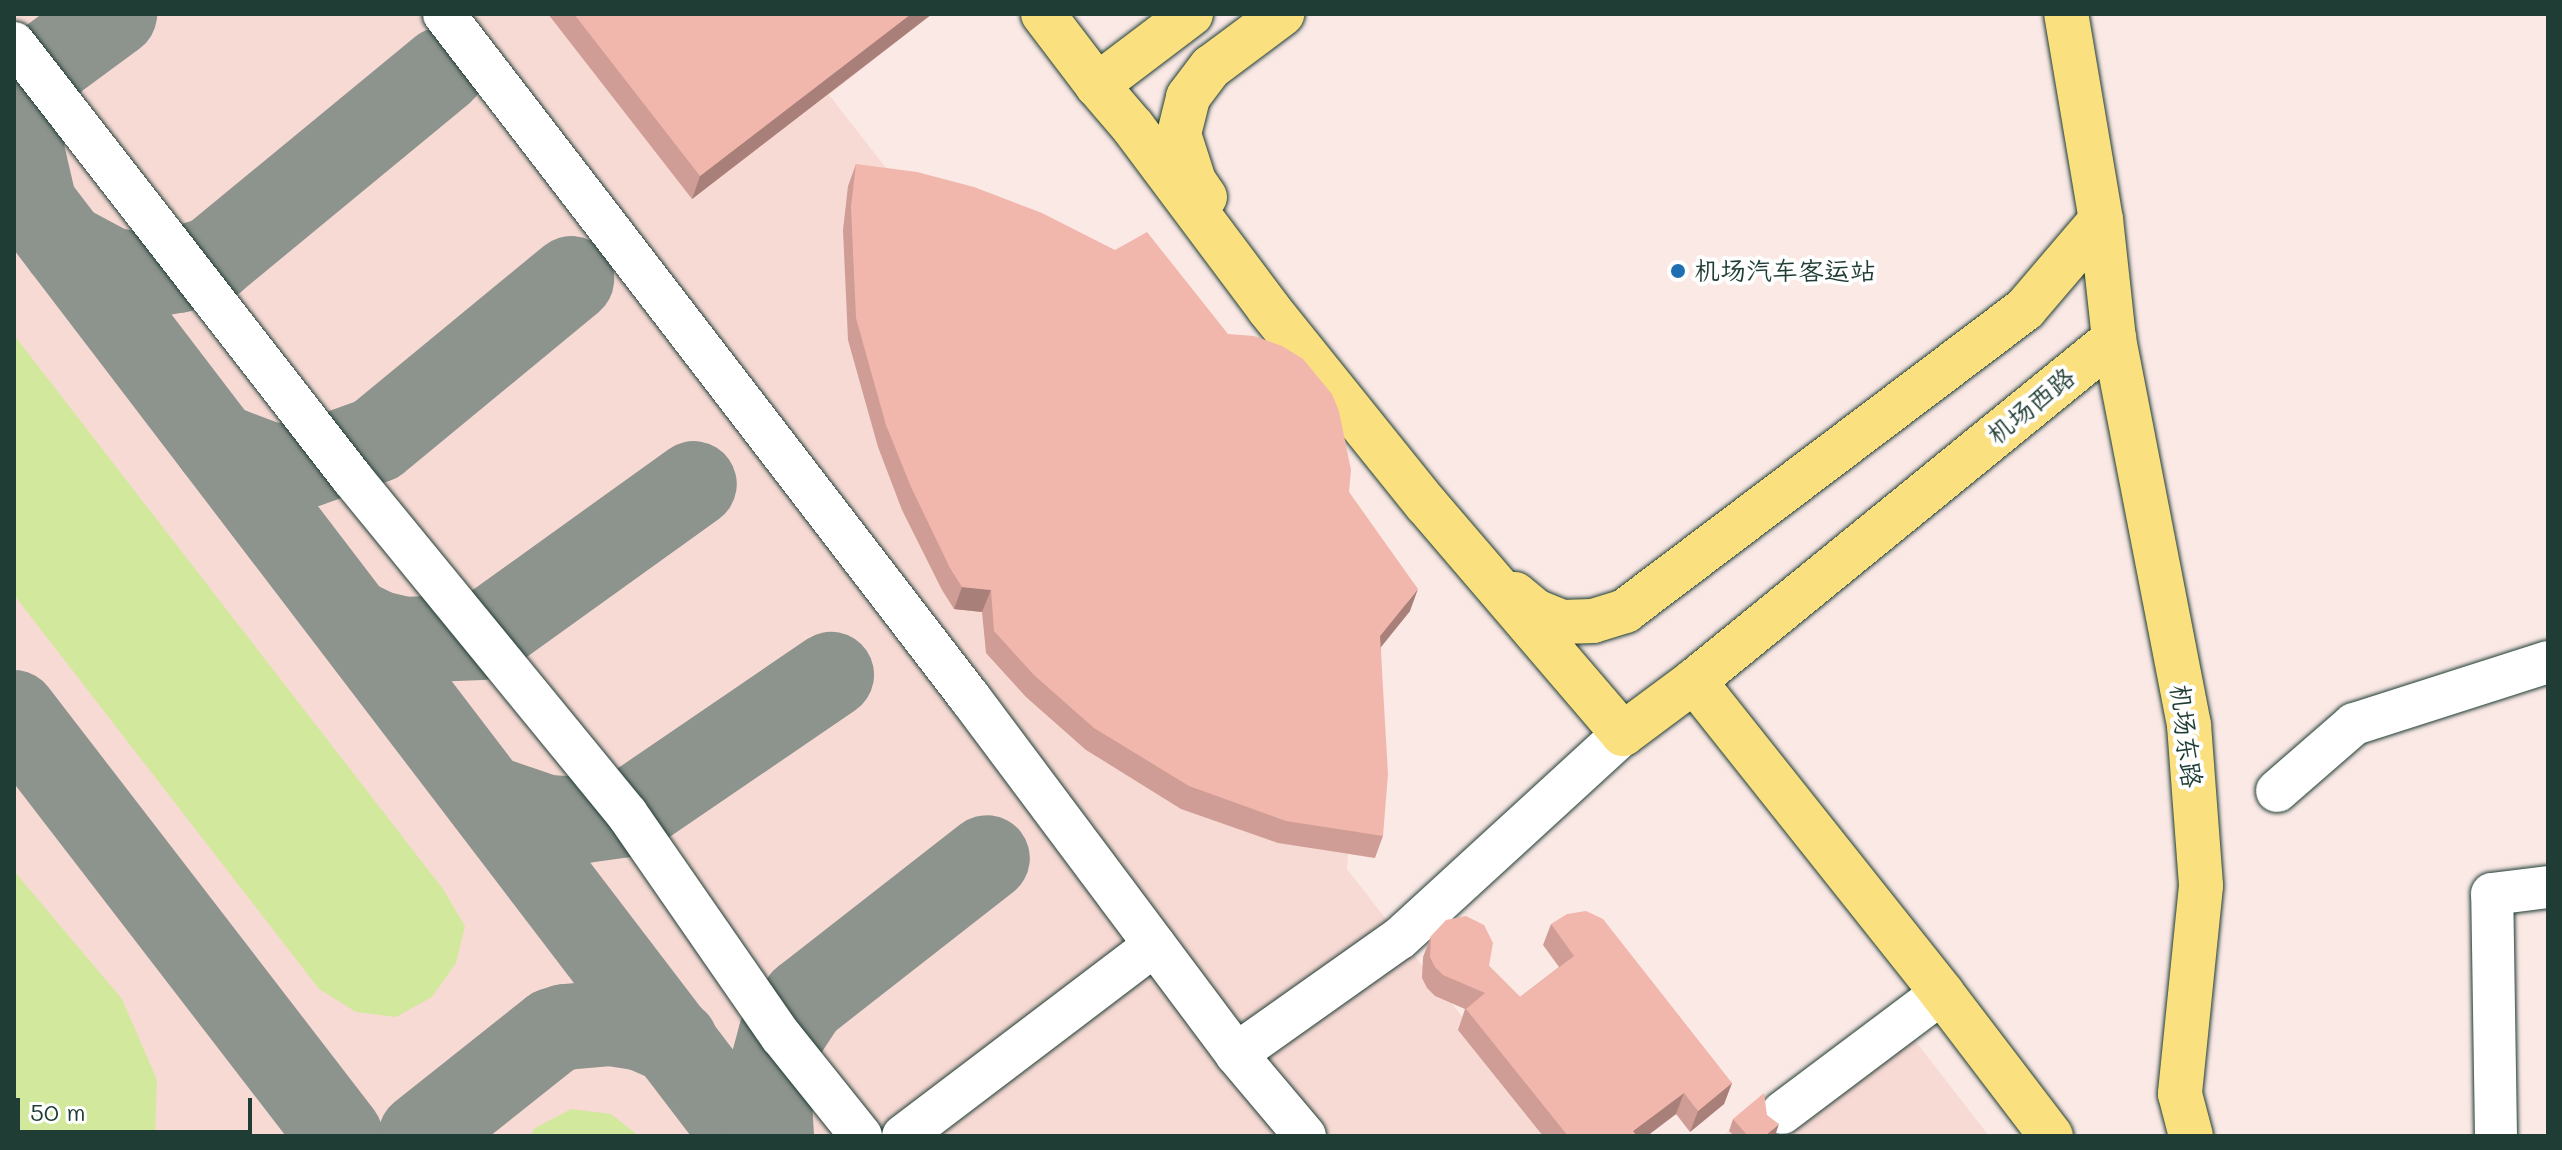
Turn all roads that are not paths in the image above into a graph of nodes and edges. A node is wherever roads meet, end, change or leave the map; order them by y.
1 (444, 14) edge
2 (1043, 14) edge
3 (1191, 14) edge
4 (1282, 14) edge
5 (2066, 14) edge
6 (14, 43) edge
7 (1097, 85) junction
8 (2101, 220) junction
9 (2114, 339) junction
10 (2548, 662) edge
11 (1694, 681) junction
12 (1623, 734) junction
13 (2277, 791) dead end
14 (2548, 887) edge
15 (1155, 945) junction
16 (1942, 993) junction
17 (1236, 1054) junction
18 (1782, 1113) dead end
19 (861, 1136) edge
20 (903, 1136) edge
21 (1305, 1136) edge
22 (2051, 1136) edge
23 (2191, 1136) edge
24 (2496, 1136) edge

1 - 15 street
2 - 7 main road
3 - 7 main road
4 - 8 main road
5 - 8 main road
6 - 19 street
7 - 12 main road
8 - 9 main road
9 - 11 main road, 机场西路
9 - 23 main road, 机场东路
10 - 13 street
11 - 12 main road, 机场西路
11 - 16 main road
12 - 17 street
14 - 24 street
15 - 17 street
15 - 20 street
16 - 18 street
16 - 22 main road
17 - 21 street

